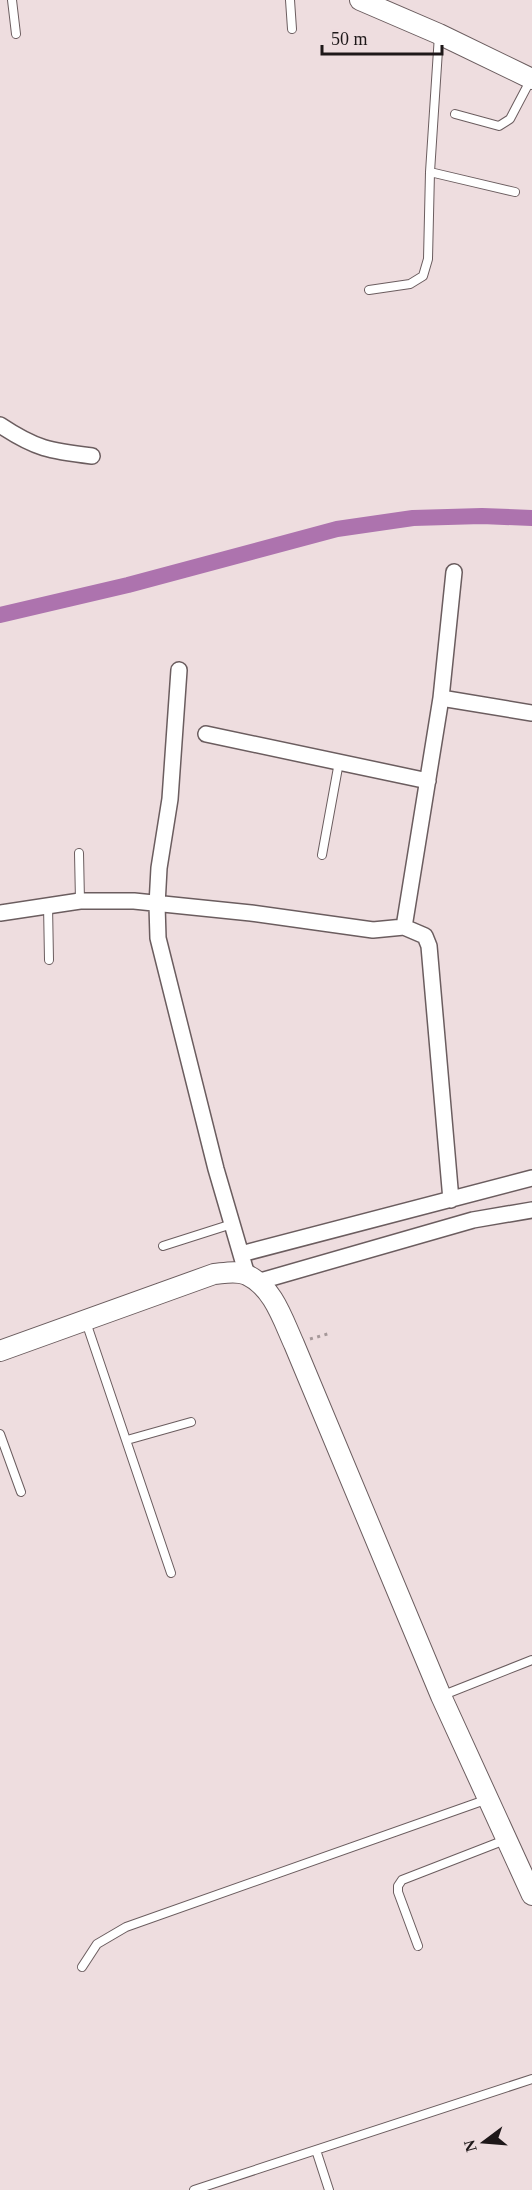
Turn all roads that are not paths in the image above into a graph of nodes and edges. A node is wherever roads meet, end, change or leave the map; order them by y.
1 (12, 0) edge
2 (290, 0) edge
3 (360, 0) edge
4 (292, 29) dead end
5 (16, 34) dead end
6 (439, 34) junction
7 (532, 79) edge
8 (455, 114) dead end
9 (430, 172) junction
10 (515, 192) dead end
11 (369, 290) dead end
12 (0, 425) edge
13 (92, 456) dead end
14 (454, 572) dead end
15 (179, 670) dead end
16 (441, 698) junction
17 (532, 713) edge
18 (206, 734) dead end
19 (339, 762) junction
20 (428, 781) junction
21 (80, 853) dead end
22 (322, 855) dead end
23 (80, 901) junction
24 (48, 905) junction
25 (157, 905) junction
26 (0, 913) edge
27 (404, 927) junction
28 (49, 960) dead end
29 (532, 1178) edge
30 (451, 1200) junction
31 (532, 1210) edge
32 (232, 1224) junction
33 (163, 1246) dead end
34 (241, 1254) junction
35 (252, 1279) junction
36 (86, 1320) junction
37 (0, 1351) edge
38 (191, 1422) dead end
39 (0, 1434) edge
40 (127, 1440) junction
41 (21, 1492) dead end
42 (171, 1574) dead end
43 (532, 1660) edge
44 (441, 1696) junction
45 (488, 1799) junction
46 (507, 1840) junction
47 (532, 1895) edge
48 (418, 1946) dead end
49 (82, 1966) dead end
50 (532, 2079) edge
51 (316, 2150) junction
52 (194, 2190) edge
53 (329, 2190) edge

1 - 5 lane
2 - 4 lane
3 - 6 street
6 - 7 street
6 - 9 lane
7 - 8 lane
9 - 10 lane
9 - 11 lane
12 - 13 street
14 - 16 street
15 - 25 street
16 - 17 street
16 - 20 street
18 - 19 street
19 - 20 street
19 - 22 lane
20 - 27 street
21 - 23 lane
23 - 24 street
23 - 25 street
24 - 26 street
24 - 28 lane
25 - 27 street
25 - 32 street
27 - 30 street
29 - 30 street
30 - 34 street
31 - 35 street
32 - 33 lane
32 - 34 street
34 - 35 street
35 - 36 street
35 - 44 street
36 - 37 street
36 - 40 lane
38 - 40 lane
39 - 41 lane
40 - 42 lane
43 - 44 lane
44 - 45 street
45 - 46 street
45 - 49 lane
46 - 47 street
46 - 48 lane
50 - 51 lane
51 - 52 lane
51 - 53 lane

